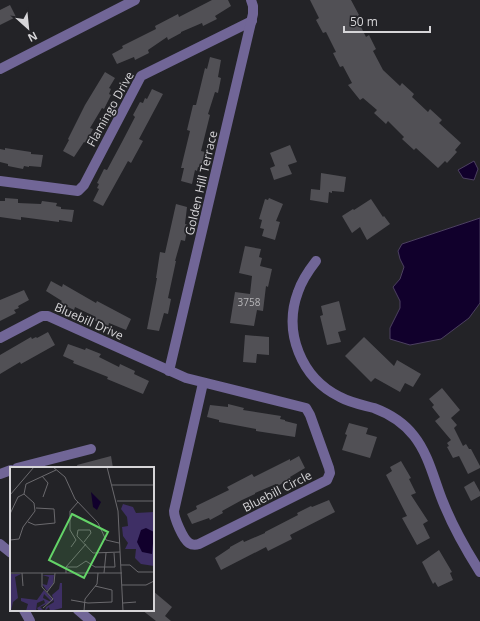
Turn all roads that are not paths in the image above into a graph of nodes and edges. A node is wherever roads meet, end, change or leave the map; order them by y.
1 (135, 0) edge
2 (251, 0) edge
3 (252, 21) junction
4 (0, 68) edge
5 (0, 181) edge
6 (316, 261) dead end
7 (0, 338) edge
8 (169, 371) junction
9 (203, 383) junction
10 (91, 449) dead end
11 (21, 467) edge
12 (10, 470) edge
13 (0, 474) edge
14 (0, 544) edge
15 (10, 552) edge
16 (480, 572) edge
17 (25, 611) edge
18 (79, 611) edge
19 (87, 620) edge
20 (30, 621) edge

1 - 4 street
2 - 3 street, Golden Hill Terrace
3 - 5 street, Flamingo Drive
3 - 8 street, Golden Hill Terrace
6 - 16 street
7 - 8 street, Bluebill Drive
8 - 9 street, Bluebill Circle
9 - 9 street, Bluebill Circle
10 - 11 street
12 - 13 street
14 - 15 street
17 - 20 street
18 - 19 street

